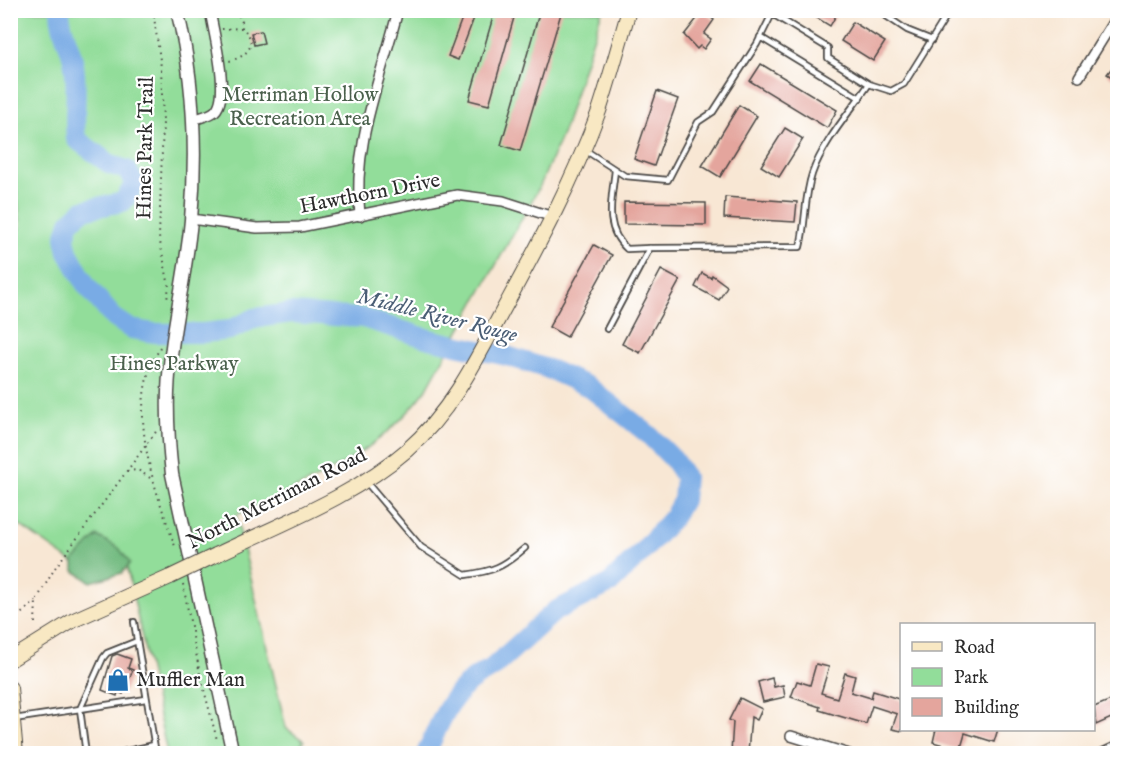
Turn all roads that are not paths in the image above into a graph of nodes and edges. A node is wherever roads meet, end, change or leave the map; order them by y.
1 (177, 10) edge
2 (210, 10) edge
3 (398, 10) edge
4 (629, 10) edge
5 (766, 10) edge
6 (877, 10) edge
7 (950, 10) edge
8 (772, 14) junction
9 (1118, 14) edge
10 (760, 37) junction
11 (932, 40) junction
12 (1079, 77) dead end
13 (869, 84) junction
14 (860, 98) junction
15 (193, 120) junction
16 (584, 149) junction
17 (615, 170) junction
18 (360, 216) junction
19 (553, 217) junction
20 (191, 219) junction
21 (650, 248) junction
22 (607, 329) dead end
23 (365, 481) junction
24 (525, 548) dead end
25 (134, 622) dead end
26 (137, 640) junction
27 (10, 660) edge
28 (10, 688) edge
29 (146, 699) junction
30 (80, 709) junction
31 (14, 720) junction
32 (791, 736) dead end
33 (154, 745) junction
34 (1118, 746) edge
35 (16, 753) edge
36 (86, 753) edge
37 (114, 753) edge
38 (156, 753) edge
39 (233, 753) edge
40 (849, 753) edge
41 (1101, 753) edge

1 - 15 street
2 - 15 street
3 - 18 street
4 - 16 main road, North Merriman Road
5 - 8 lane
6 - 11 lane
7 - 11 lane
8 - 10 lane
8 - 13 lane
9 - 12 street
10 - 14 lane
10 - 17 lane
11 - 13 lane
13 - 14 lane
14 - 21 lane
15 - 20 street
16 - 17 lane
16 - 19 main road, North Merriman Road
17 - 21 lane
18 - 19 street, Hawthorn Drive
18 - 20 street, Hawthorn Drive
19 - 23 main road, North Merriman Road
20 - 39 street
21 - 22 lane
23 - 24 lane
23 - 27 main road, North Merriman Road, bridge
25 - 26 lane
26 - 29 lane
26 - 30 lane
28 - 31 main road
29 - 30 lane
29 - 33 lane
30 - 31 lane
30 - 36 lane
31 - 35 main road
32 - 40 street
33 - 37 lane
33 - 38 lane
34 - 41 street

